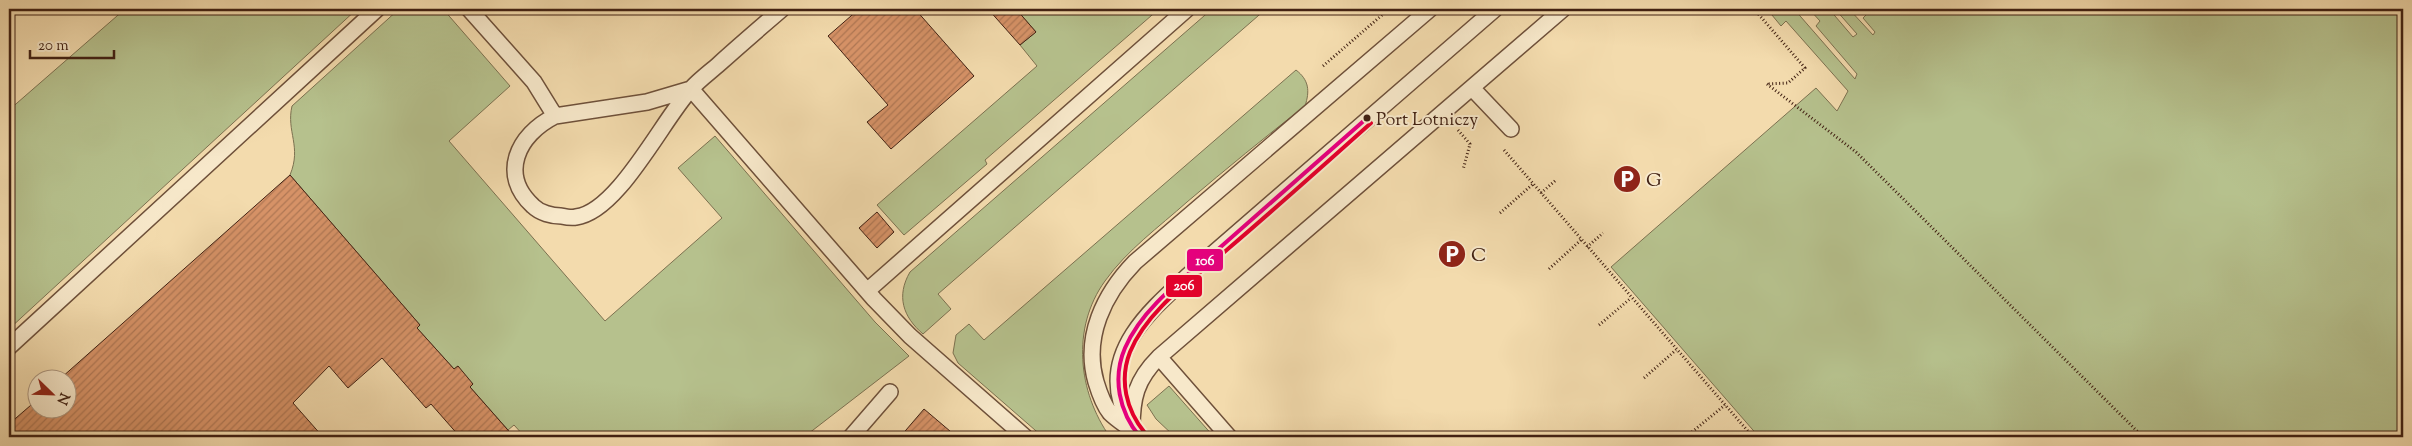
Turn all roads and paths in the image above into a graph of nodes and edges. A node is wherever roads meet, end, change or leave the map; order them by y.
1 (377, 9) edge
2 (469, 9) edge
3 (782, 9) edge
4 (1187, 9) edge
5 (1389, 9) edge
6 (1430, 9) edge
7 (1495, 9) edge
8 (1563, 9) edge
9 (1754, 9) edge
10 (1323, 66) dead end
11 (1472, 88) junction
12 (691, 89) junction
13 (554, 116) junction
14 (1458, 130) dead end
15 (1511, 130) dead end
16 (1500, 146) dead end
17 (1463, 170) dead end
18 (1556, 180) dead end
19 (1533, 184) junction
20 (1541, 193) junction
21 (1500, 213) dead end
22 (1603, 232) dead end
23 (1581, 240) junction
24 (1587, 247) junction
25 (1549, 269) dead end
26 (867, 291) junction
27 (1631, 298) junction
28 (1599, 325) dead end
29 (9, 347) edge
30 (1676, 350) junction
31 (1159, 358) junction
32 (1644, 378) dead end
33 (890, 392) dead end
34 (1725, 405) junction
35 (1692, 432) dead end
36 (1136, 433) edge
37 (851, 437) edge
38 (1025, 437) edge
39 (1229, 437) edge
40 (1753, 437) edge
41 (2143, 437) edge

1 - 29 lane
2 - 13 lane
3 - 12 lane
4 - 26 lane
5 - 10 path
6 - 36 lane
7 - 36 lane
8 - 11 lane
9 - 41 path
11 - 15 lane
11 - 31 lane
12 - 13 lane
12 - 13 lane
12 - 26 lane
14 - 17 path
16 - 19 path
18 - 20 path
19 - 20 path
19 - 21 path
20 - 23 path
22 - 24 path
23 - 24 path
23 - 25 path
24 - 27 path
26 - 38 lane
27 - 28 path
27 - 30 path
30 - 32 path
30 - 34 path
31 - 36 lane
31 - 39 lane
33 - 37 lane
34 - 35 path
34 - 40 path

